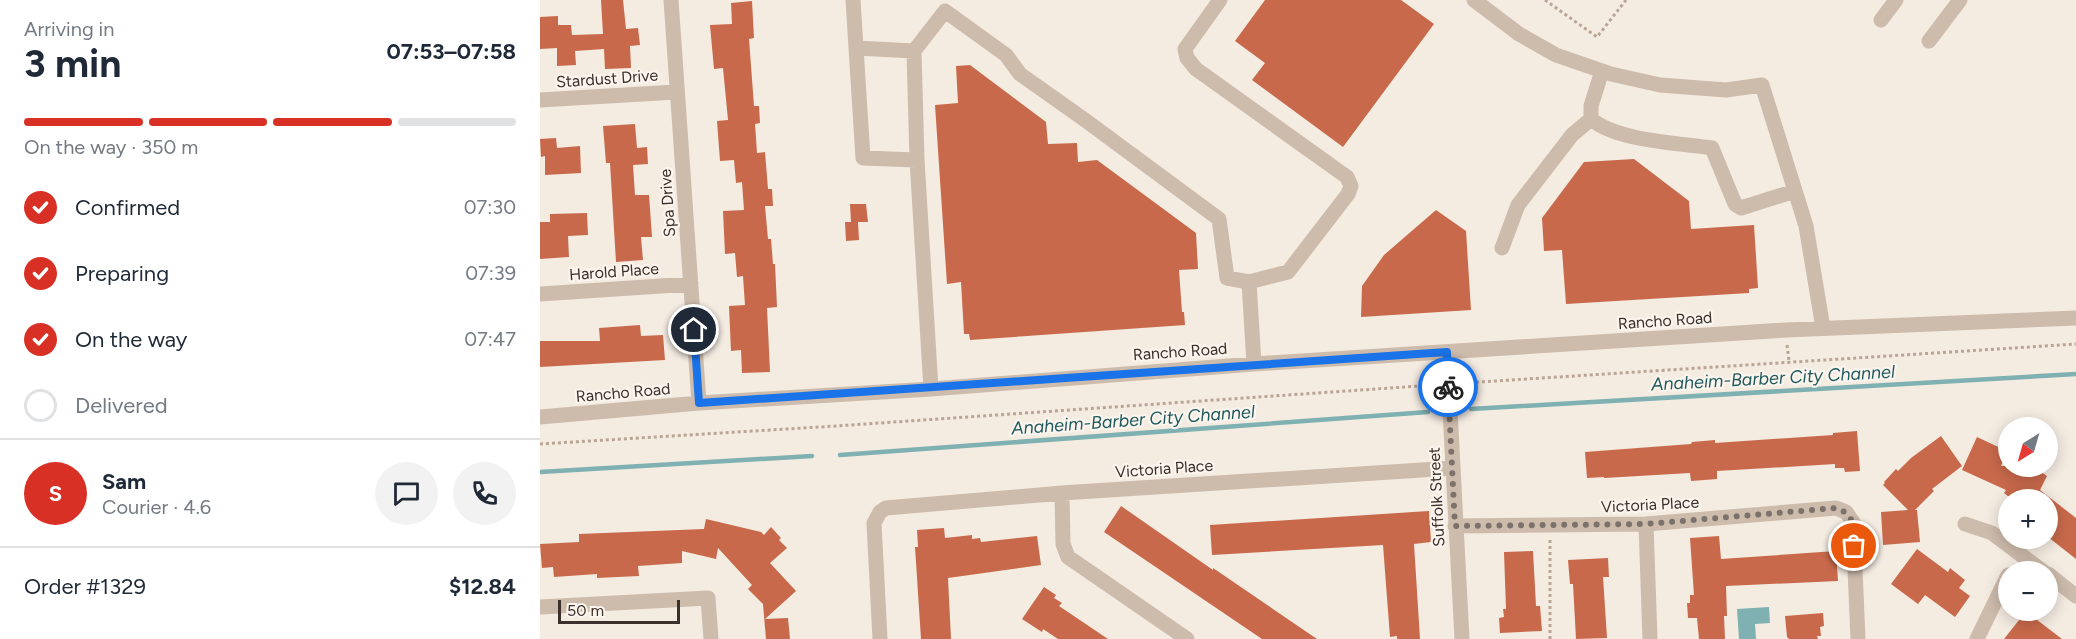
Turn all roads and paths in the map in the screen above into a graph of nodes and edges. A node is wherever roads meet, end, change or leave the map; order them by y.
1 (671, 0) edge
2 (853, 0) edge
3 (1220, 0) edge
4 (1474, 0) edge
5 (1545, 0) edge
6 (1626, 0) edge
7 (1896, 0) edge
8 (1960, 0) edge
9 (1881, 20) dead end
10 (1929, 41) dead end
11 (856, 48) junction
12 (914, 51) junction
13 (1602, 71) junction
14 (676, 92) junction
15 (540, 100) edge
16 (1592, 119) junction
17 (917, 160) junction
18 (1795, 191) junction
19 (1502, 248) dead end
20 (1249, 282) junction
21 (691, 284) junction
22 (540, 294) edge
23 (2076, 318) edge
24 (1823, 328) junction
25 (2076, 344) edge
26 (1447, 352) junction
27 (1254, 364) junction
28 (1448, 384) junction
29 (931, 389) junction
30 (699, 403) junction
31 (540, 417) edge
32 (540, 444) edge
33 (1453, 468) junction
34 (1062, 493) junction
35 (1646, 524) junction
36 (1965, 524) dead end
37 (1455, 526) junction
38 (1550, 526) junction
39 (2019, 553) junction
40 (2015, 561) edge
41 (2030, 561) edge
42 (2058, 582) edge
43 (1998, 596) edge
44 (2076, 596) edge
45 (540, 607) edge
46 (711, 639) edge
47 (880, 639) edge
48 (1187, 639) edge
49 (1462, 639) edge
50 (1550, 639) edge
51 (1650, 639) edge
52 (1858, 639) edge
53 (1977, 639) edge

1 - 14 street, Spa Drive
2 - 11 street
3 - 20 street
4 - 13 street
5 - 6 path
7 - 9 street
8 - 10 street
11 - 12 street
11 - 17 street
12 - 17 street
12 - 20 street
13 - 16 street
13 - 18 street
14 - 15 street, Stardust Drive
14 - 21 street, Spa Drive
16 - 18 street
16 - 19 street
17 - 29 street
18 - 24 street
20 - 27 street
21 - 22 street, Harold Place
21 - 30 street, Spa Drive
23 - 24 street, Rancho Road
24 - 26 street, Rancho Road
25 - 28 path
26 - 27 street, Rancho Road
26 - 28 street, Suffolk Street
27 - 29 street, Rancho Road
28 - 32 path
28 - 33 street, Suffolk Street
29 - 30 street, Rancho Road
30 - 31 street, Rancho Road
33 - 34 street, Victoria Place
33 - 37 street, Suffolk Street
34 - 47 street, Victoria Place
34 - 48 street
35 - 38 street, Victoria Place
35 - 51 street
35 - 52 street, Victoria Place
36 - 39 street
37 - 38 street, Victoria Place
37 - 49 street, Suffolk Street
38 - 50 path
39 - 40 street
39 - 41 street
42 - 44 street
43 - 53 street
45 - 46 street

